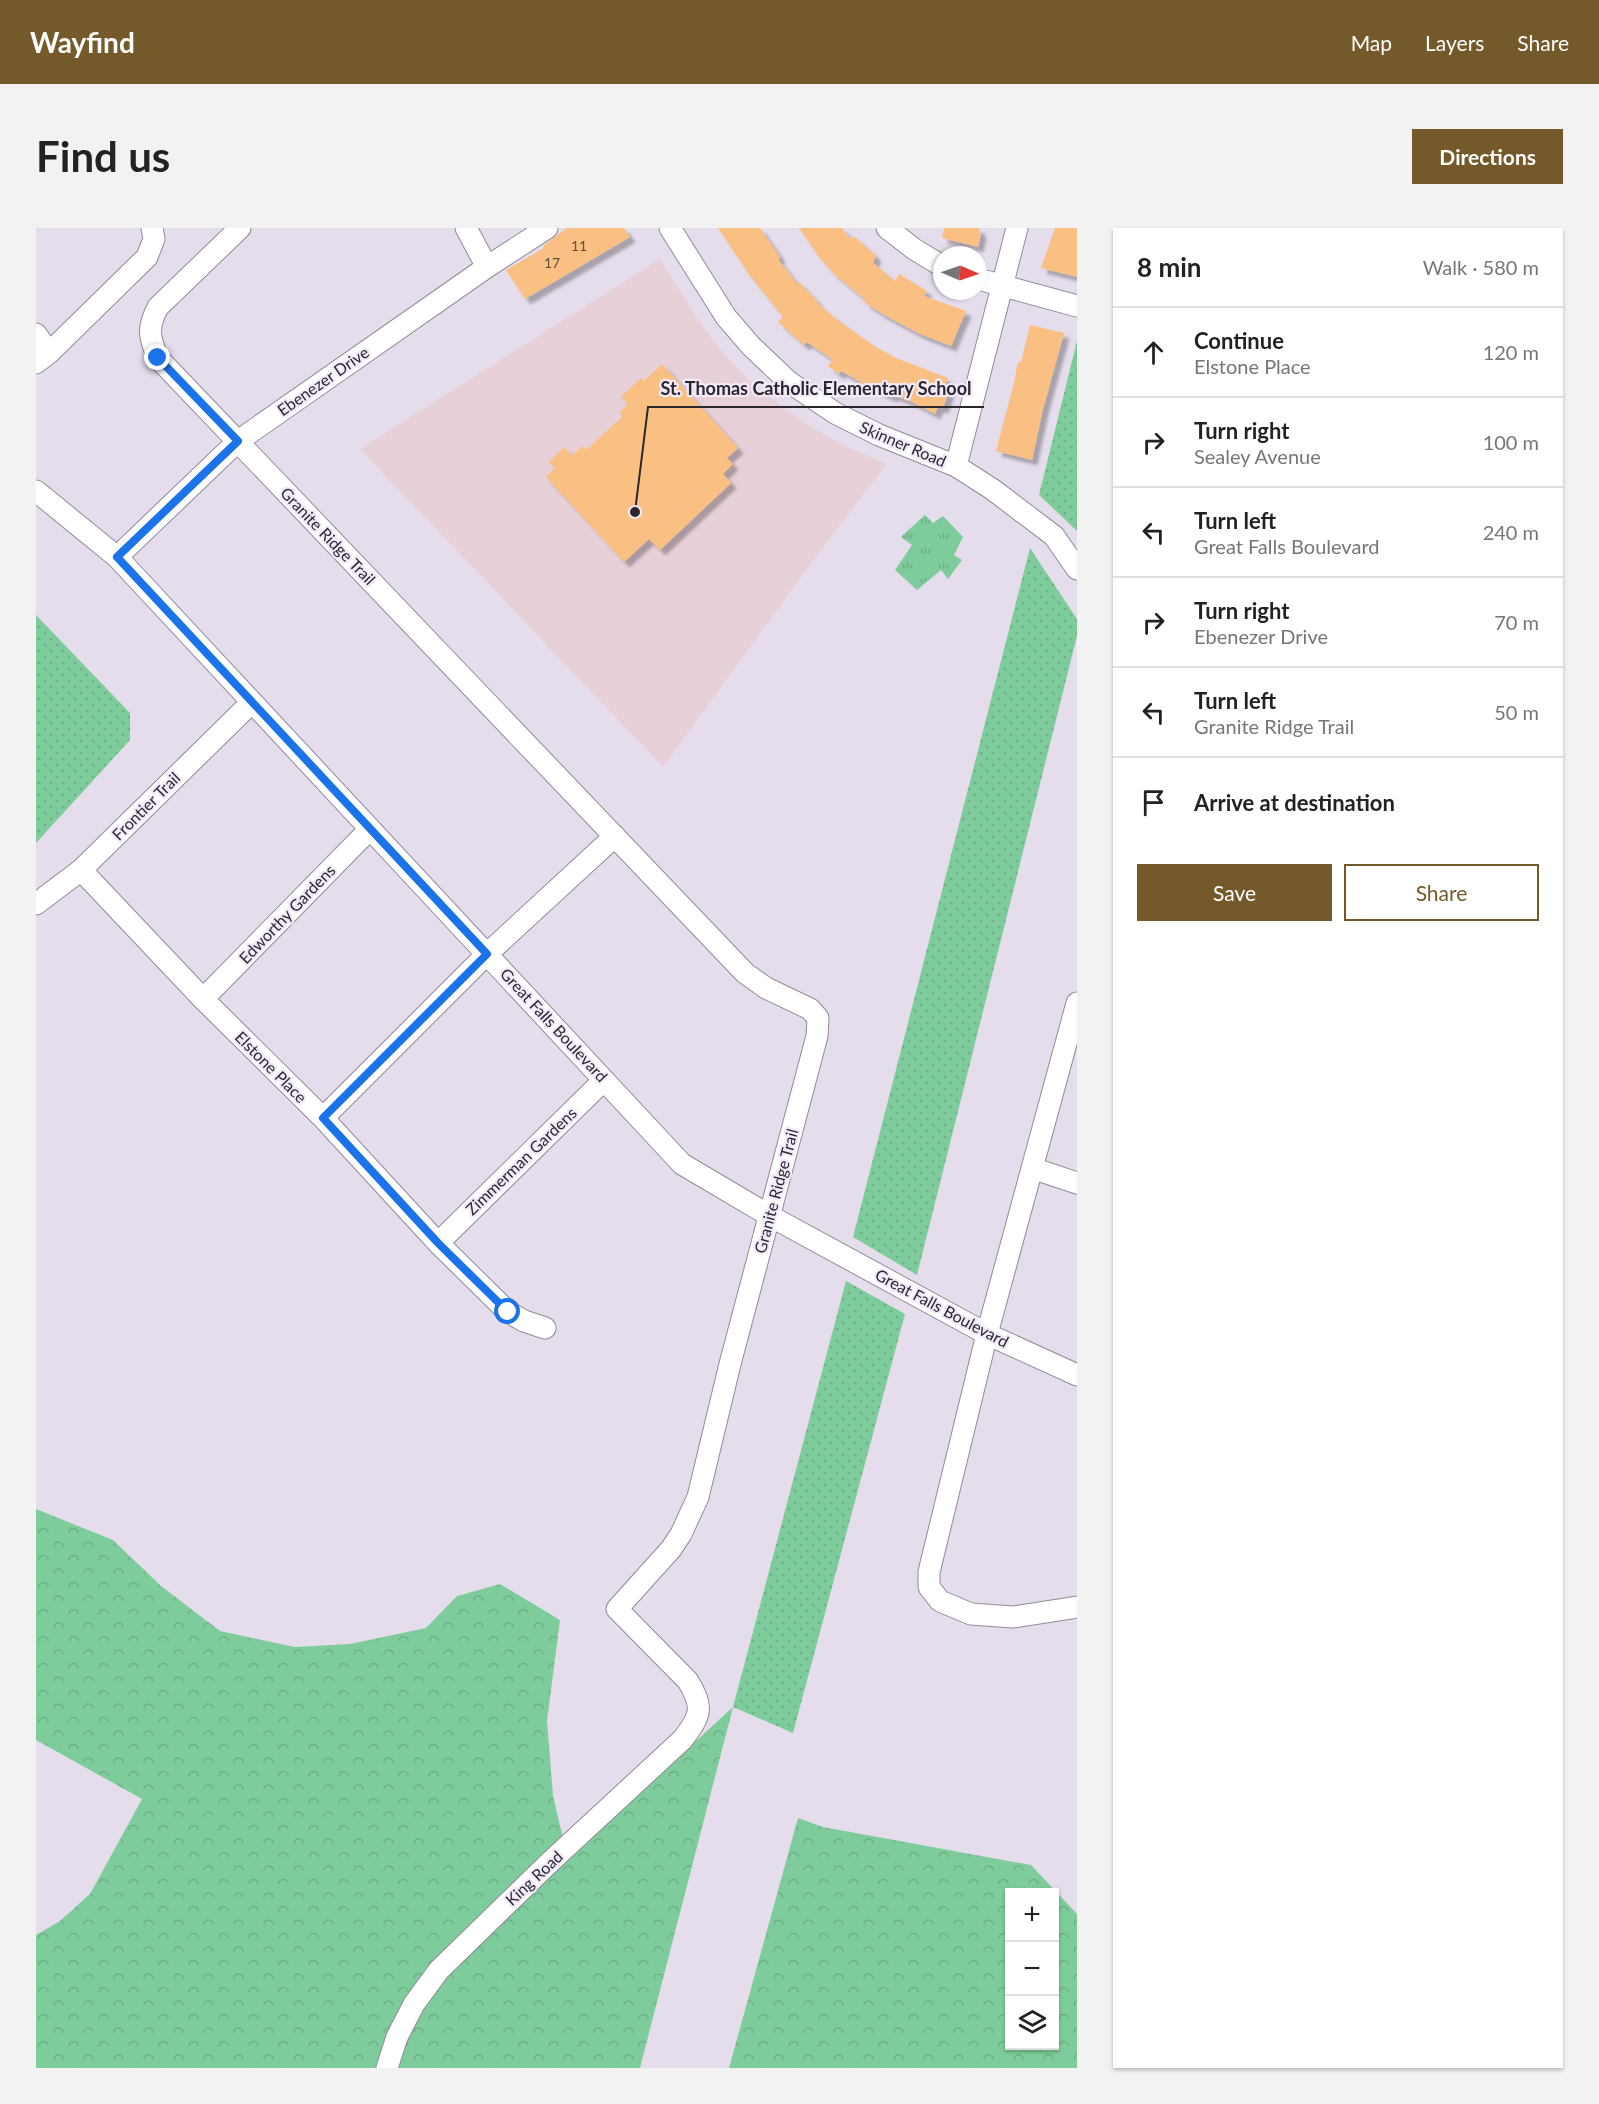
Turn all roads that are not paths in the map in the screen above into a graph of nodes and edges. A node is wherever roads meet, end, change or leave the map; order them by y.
1 (152, 228) edge
2 (240, 228) edge
3 (466, 228) edge
4 (547, 228) edge
5 (670, 228) edge
6 (887, 228) edge
7 (1017, 228) edge
8 (933, 261) edge
9 (487, 267) junction
10 (987, 281) edge
11 (1003, 285) junction
12 (1077, 306) edge
13 (36, 334) edge
14 (43, 358) edge
15 (238, 441) junction
16 (956, 466) junction
17 (36, 491) edge
18 (117, 557) junction
19 (1077, 569) edge
20 (252, 702) junction
21 (370, 829) junction
22 (615, 836) junction
23 (81, 870) junction
24 (36, 904) edge
25 (487, 954) junction
26 (203, 999) junction
27 (1077, 1003) edge
28 (604, 1080) junction
29 (323, 1118) junction
30 (1032, 1168) junction
31 (1077, 1183) edge
32 (770, 1216) junction
33 (438, 1243) junction
34 (545, 1328) dead end
35 (987, 1334) junction
36 (1077, 1375) edge
37 (1077, 1607) edge
38 (698, 1704) joint
39 (387, 2068) edge

1 - 14 street
2 - 15 street, Granite Ridge Trail
3 - 9 street
4 - 9 street, Ebenezer Drive
5 - 16 street, Skinner Road
6 - 8 street
7 - 11 street
9 - 15 street, Ebenezer Drive
10 - 11 street
11 - 12 street
11 - 16 street
13 - 14 street
15 - 18 street, Ebenezer Drive
15 - 22 street, Granite Ridge Trail
16 - 19 street, Skinner Road
17 - 18 street, Great Falls Boulevard
18 - 20 street, Great Falls Boulevard
20 - 21 street, Great Falls Boulevard
20 - 23 street, Frontier Trail
21 - 25 street, Great Falls Boulevard
21 - 26 street, Edworthy Gardens
22 - 25 street
22 - 32 street, Granite Ridge Trail
23 - 24 street, Frontier Trail
23 - 26 street, Elstone Place
25 - 28 street, Great Falls Boulevard
25 - 29 street
26 - 29 street, Elstone Place
27 - 30 street
28 - 32 street, Great Falls Boulevard
28 - 33 street, Zimmerman Gardens
29 - 33 street, Elstone Place
30 - 31 street
30 - 35 street
32 - 35 street, Great Falls Boulevard
32 - 38 street, Granite Ridge Trail
33 - 34 street, Elstone Place
35 - 36 street, Great Falls Boulevard
35 - 37 street
38 - 39 street, King Road

